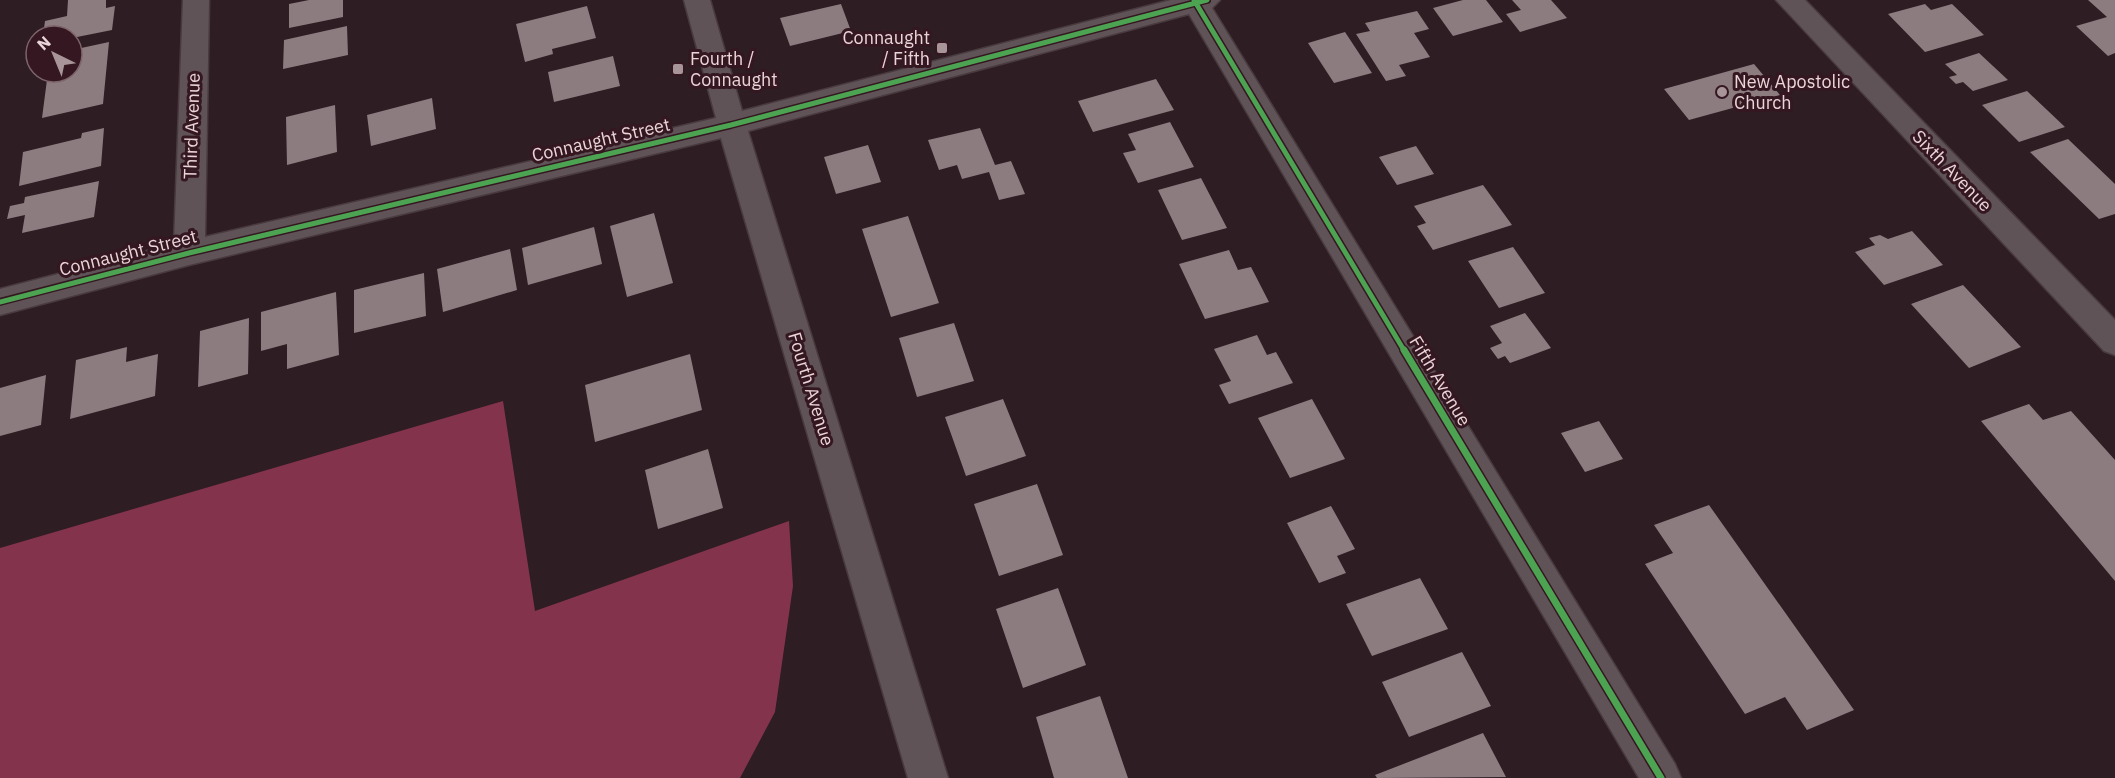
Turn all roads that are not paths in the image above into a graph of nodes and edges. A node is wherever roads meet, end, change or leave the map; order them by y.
1 (196, 0) edge
2 (697, 0) edge
3 (1789, 0) edge
4 (1199, 1) edge
5 (731, 125) junction
6 (189, 253) junction
7 (0, 302) edge
8 (2115, 341) edge
9 (928, 778) edge
10 (1660, 778) edge

1 - 6 street, Third Avenue
2 - 5 street, Fourth Avenue
3 - 8 street, Sixth Avenue
4 - 5 street, Connaught Street
4 - 10 street, Fifth Avenue
5 - 6 street, Connaught Street
5 - 9 street, Fourth Avenue
6 - 7 street, Connaught Street

